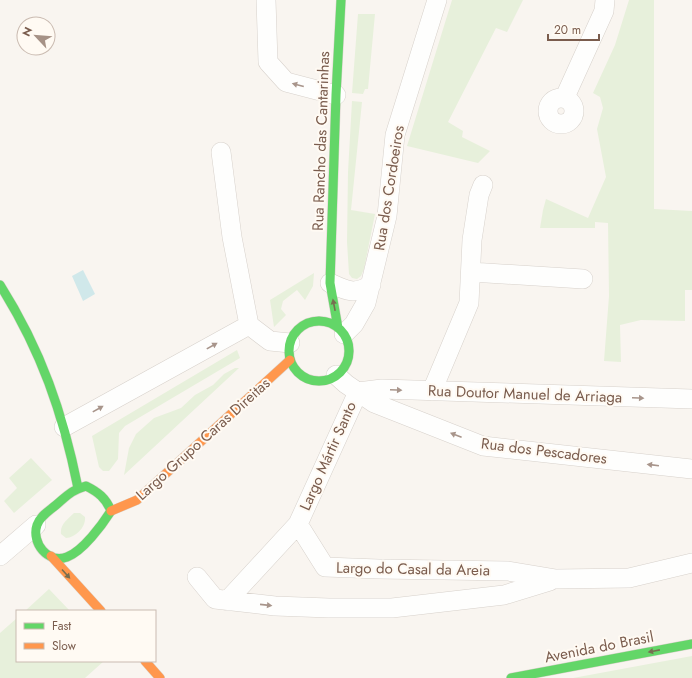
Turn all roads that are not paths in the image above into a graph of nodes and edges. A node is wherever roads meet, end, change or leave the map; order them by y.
1 (266, 0) edge
2 (341, 0) edge
3 (437, 0) edge
4 (605, 0) edge
5 (336, 95) junction
6 (565, 97) dead end
7 (221, 152) dead end
8 (483, 185) dead end
9 (471, 272) junction
10 (583, 279) dead end
11 (0, 285) edge
12 (371, 285) junction
13 (326, 290) junction
14 (314, 310) dead end
15 (306, 323) junction
16 (249, 325) junction
17 (341, 331) junction
18 (290, 352) junction
19 (336, 375) junction
20 (432, 391) junction
21 (358, 392) junction
22 (692, 399) edge
23 (64, 427) junction
24 (692, 469) edge
25 (78, 488) junction
26 (110, 511) junction
27 (298, 524) junction
28 (36, 525) junction
29 (82, 545) junction
30 (0, 556) edge
31 (50, 556) junction
32 (81, 559) dead end
33 (692, 563) edge
34 (197, 577) dead end
35 (81, 578) dead end
36 (556, 579) junction
37 (82, 590) junction
38 (227, 601) junction
39 (100, 610) edge
40 (692, 644) edge
41 (146, 662) edge
42 (160, 678) edge
43 (511, 678) edge

5 -> 1 street
2 - 5 main road, Rua Rancho das Cantarinhas
3 - 12 street, Rua dos Cordoeiros
4 - 6 street
5 - 13 main road, Rua Rancho das Cantarinhas
7 - 16 street
8 - 9 street
9 - 10 street
9 - 20 street
11 - 23 main road
12 - 13 street
12 - 17 street
17 -> 13 main road, Rua Rancho das Cantarinhas
14 - 15 main road
15 - 17 main road
15 - 18 main road
16 - 18 street
23 -> 16 street
17 - 19 main road
18 - 19 main road
18 - 26 main road, Largo Grupo Caras Direitas
19 - 21 street, Largo Mártir Santo
21 -> 20 street, Rua Doutor Manuel de Arriaga
20 -> 22 street, Rua Doutor Manuel de Arriaga
24 -> 21 street, Rua dos Pescadores
21 - 27 street, Largo Mártir Santo
23 - 25 main road
25 - 26 main road
25 - 28 main road
26 - 29 main road
27 - 36 street, Largo do Casal da Areia
27 - 38 street
28 - 30 street
28 - 31 main road
29 - 31 main road
29 - 32 main road
31 -> 37 main road
33 - 36 street, Largo do Casal da Areia
34 - 38 street, Largo do Casal da Areia
35 - 37 main road
38 -> 36 street, Largo do Casal da Areia
37 - 39 main road
40 -> 43 main road, Avenida do Brasil
41 - 42 main road

